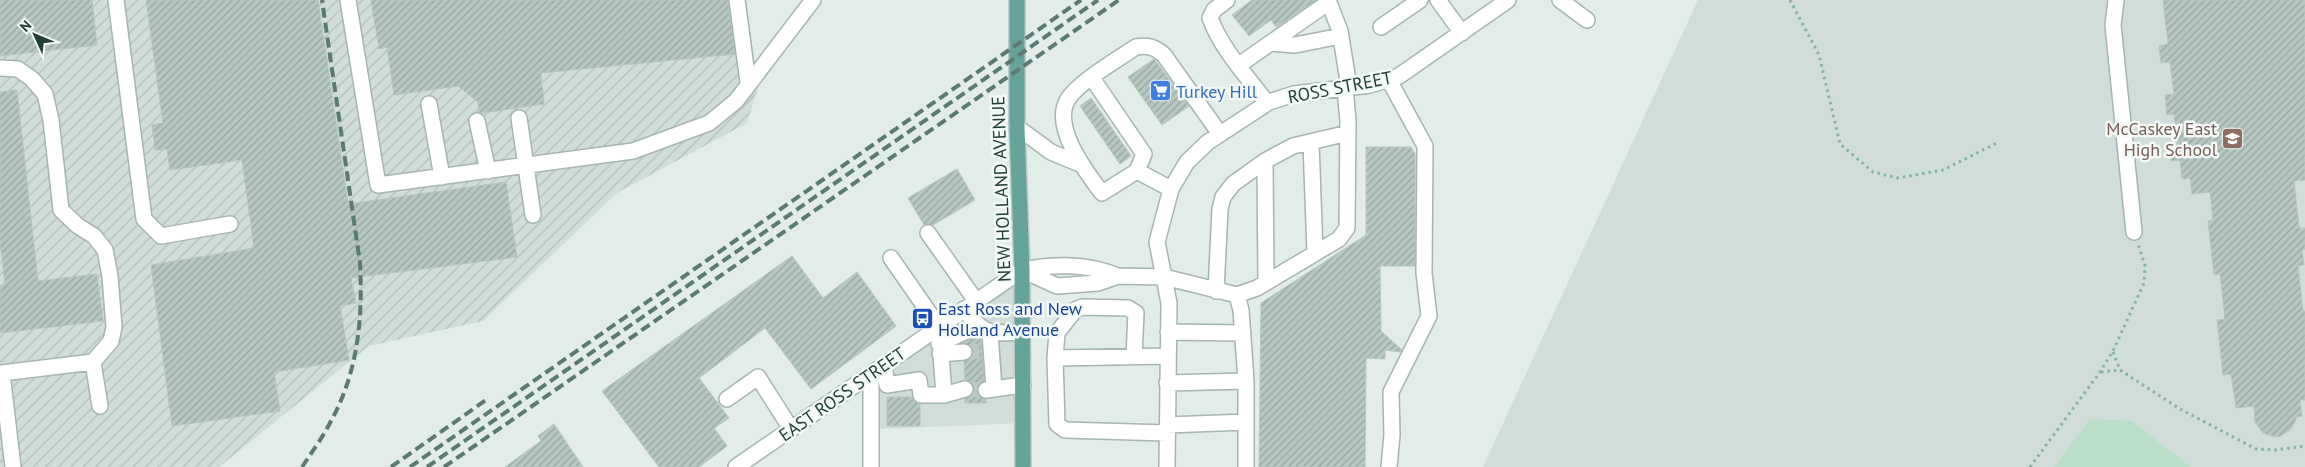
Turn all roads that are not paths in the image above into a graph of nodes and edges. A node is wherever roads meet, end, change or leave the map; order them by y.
1 (116, 0) edge
2 (348, 0) edge
3 (737, 0) edge
4 (813, 0) edge
5 (1017, 0) edge
6 (1227, 0) edge
7 (1420, 0) edge
8 (1438, 0) edge
9 (1508, 0) edge
10 (1560, 0) edge
11 (2116, 0) edge
12 (1328, 1) edge
13 (1587, 20) dead end
14 (1381, 27) dead end
15 (1462, 33) junction
16 (1341, 36) junction
17 (1270, 44) junction
18 (1239, 65) junction
19 (0, 68) edge
20 (1092, 78) junction
21 (1389, 80) junction
22 (748, 82) junction
23 (1347, 87) junction
24 (1267, 103) junction
25 (430, 104) dead end
26 (519, 118) dead end
27 (478, 121) dead end
28 (1017, 127) junction
29 (1348, 133) junction
30 (1220, 134) junction
31 (1311, 142) junction
32 (1265, 161) junction
33 (1080, 164) junction
34 (526, 166) junction
35 (488, 171) junction
36 (1137, 171) junction
37 (442, 176) junction
38 (1171, 189) junction
39 (533, 215) dead end
40 (230, 224) dead end
41 (2134, 232) road end
42 (928, 233) dead end
43 (1315, 253) junction
44 (891, 258) dead end
45 (1022, 270) junction
46 (1118, 276) junction
47 (1164, 277) junction
48 (1266, 282) junction
49 (1216, 291) junction
50 (1237, 295) junction
51 (970, 305) junction
52 (938, 327) junction
53 (984, 330) junction
54 (1023, 332) junction
55 (1168, 332) junction
56 (1243, 333) junction
57 (940, 349) junction
58 (964, 352) tunnel mouth
59 (1168, 356) junction
60 (1134, 357) junction
61 (1055, 358) junction
62 (93, 362) junction
63 (884, 364) junction
64 (1, 373) edge
65 (871, 374) junction
66 (1246, 381) junction
67 (1167, 382) junction
68 (1023, 386) junction
69 (965, 393) tunnel mouth
70 (944, 395) junction
71 (727, 399) dead end
72 (100, 406) dead end
73 (1246, 422) junction
74 (791, 429) junction
75 (1167, 429) junction
76 (13, 467) edge
77 (736, 467) edge
78 (871, 467) edge
79 (1023, 467) edge
80 (1167, 467) edge
81 (1246, 467) edge
82 (1389, 467) edge

1 - 40 street
2 - 37 street
3 - 22 street
4 - 22 street
5 - 28 main road, NEW HOLLAND AVENUE
6 - 18 street
7 - 14 street
8 - 15 street
9 - 15 street, ROSS STREET
10 - 13 street
11 - 41 street
12 - 16 street
12 - 17 street
15 - 21 street, ROSS STREET
16 - 17 street
16 - 23 street
17 - 18 street
18 - 24 street
19 - 62 street
20 - 30 street
20 - 33 street
20 - 36 street
21 - 23 street, ROSS STREET
21 - 82 street
22 - 34 street
23 - 24 street, ROSS STREET
23 - 29 street
24 - 30 street, ROSS STREET
25 - 37 street
26 - 34 street
27 - 35 street
28 - 33 street
28 - 45 main road, NEW HOLLAND AVENUE
29 - 31 street
29 - 43 street
30 - 38 street, ROSS STREET
31 - 32 street
31 - 43 street
32 - 48 street
32 - 49 street
33 - 36 street
34 - 35 street
34 - 39 street
35 - 37 street
36 - 38 street
38 - 47 street, ROSS STREET
42 - 51 street
43 - 48 street
44 - 52 street
45 - 46 street
45 - 46 street
45 - 51 street, EAST ROSS STREET
45 - 54 main road, NEW HOLLAND AVENUE
46 - 47 street
47 - 49 street
47 - 55 street, ROSS STREET
48 - 50 street
49 - 50 street
50 - 56 street
51 - 52 street, EAST ROSS STREET
51 - 53 street
52 - 57 street
52 - 63 street, EAST ROSS STREET
53 - 54 street
53 - 57 street
53 - 68 street
54 - 68 main road, NEW HOLLAND AVENUE
55 - 56 street
55 - 59 street, ROSS STREET
56 - 66 street
57 - 58 street
57 - 70 street
59 - 60 street
59 - 67 street, ROSS STREET
60 - 61 street
60 - 61 street
61 - 75 street
62 - 64 street
62 - 72 street
63 - 65 street, EAST ROSS STREET
63 - 70 street
64 - 76 street
65 - 74 street, EAST ROSS STREET
65 - 78 street
66 - 67 street
66 - 73 street
67 - 75 street, ROSS STREET
68 - 79 main road, NEW HOLLAND AVENUE
69 - 70 street
71 - 74 street
73 - 75 street
73 - 81 street
74 - 77 street, EAST ROSS STREET
75 - 80 street, ROSS STREET

